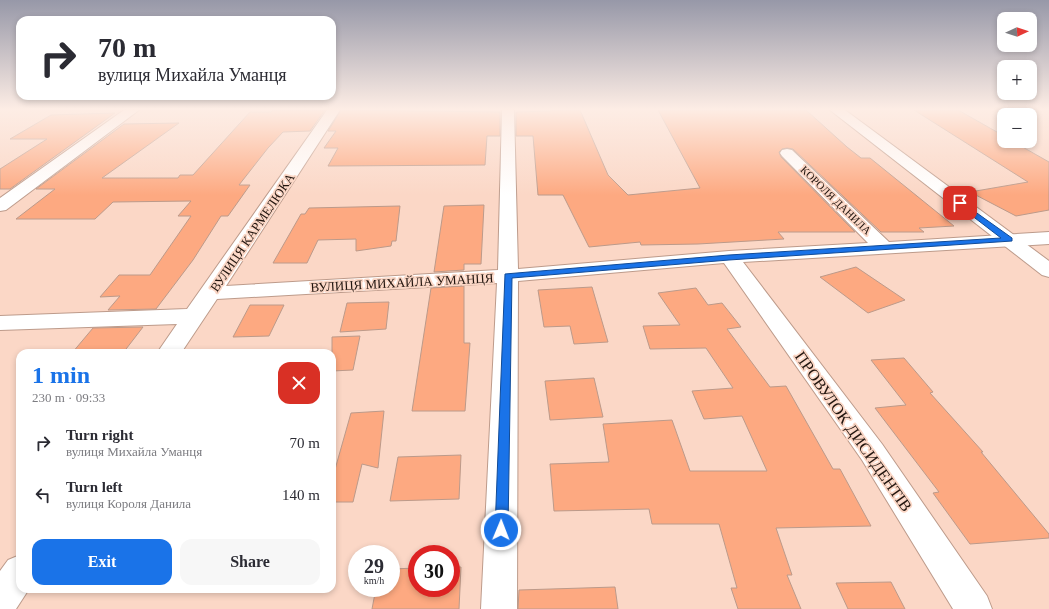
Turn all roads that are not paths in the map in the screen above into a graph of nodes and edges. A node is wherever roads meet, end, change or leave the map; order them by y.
1 (94, 138) edge
2 (315, 138) edge
3 (508, 138) edge
4 (874, 138) edge
5 (787, 153) dead end
6 (0, 206) edge
7 (1049, 238) edge
8 (1009, 240) junction
9 (884, 248) junction
10 (729, 257) junction
11 (1049, 271) edge
12 (508, 276) junction
13 (210, 293) junction
14 (194, 316) junction
15 (0, 323) edge
16 (172, 349) edge
17 (16, 578) edge
18 (0, 602) edge
19 (499, 609) edge
20 (974, 609) edge

1 - 6 street
2 - 13 street, ВУЛИЦЯ КАРМЕЛЮКА
3 - 12 street
4 - 8 street
5 - 9 street, КОРОЛЯ ДАНИЛА
7 - 8 street, ВУЛИЦЯ МИХАЙЛА УМАНЦЯ
8 - 9 street, ВУЛИЦЯ МИХАЙЛА УМАНЦЯ
8 - 11 street
9 - 10 street, ВУЛИЦЯ МИХАЙЛА УМАНЦЯ
10 - 12 street, ВУЛИЦЯ МИХАЙЛА УМАНЦЯ
10 - 20 street, ПРОВУЛОК ДИСИДЕНТІВ
12 - 13 street, ВУЛИЦЯ МИХАЙЛА УМАНЦЯ
12 - 19 street
13 - 14 street, ВУЛИЦЯ КАРМЕЛЮКА
14 - 15 street
14 - 16 street, ВУЛИЦЯ КАРМЕЛЮКА
17 - 18 street

